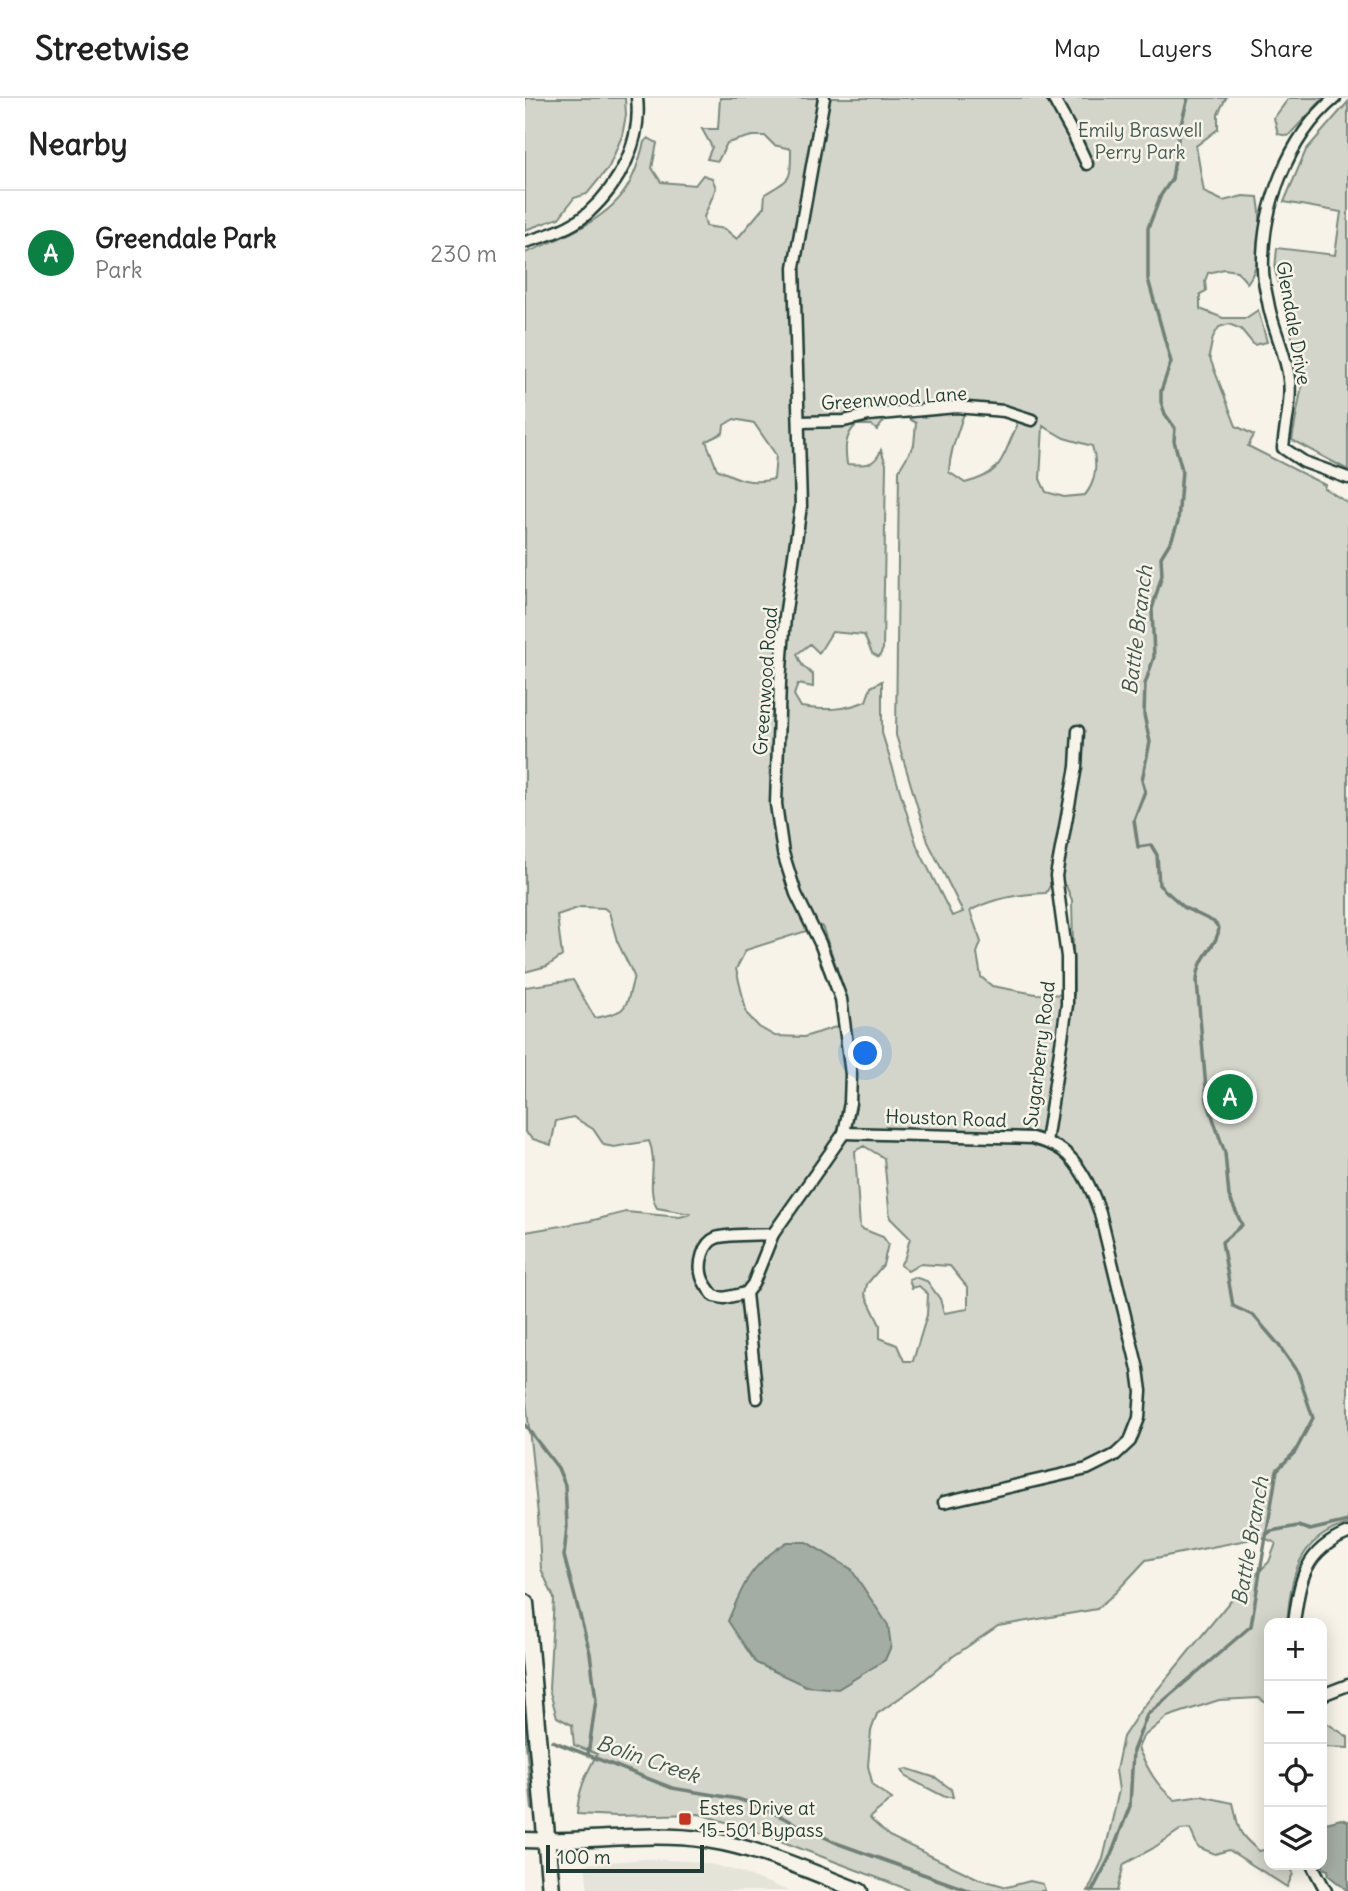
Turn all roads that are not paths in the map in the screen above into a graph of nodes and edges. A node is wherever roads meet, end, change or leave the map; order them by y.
1 (637, 98) edge
2 (824, 98) edge
3 (1052, 98) edge
4 (1335, 98) edge
5 (1087, 164) dead end
6 (525, 242) edge
7 (1031, 420) dead end
8 (799, 422) junction
9 (1348, 478) edge
10 (1077, 731) dead end
11 (844, 1133) junction
12 (1046, 1142) junction
13 (772, 1234) junction
14 (746, 1293) junction
15 (757, 1398) dead end
16 (944, 1502) dead end
17 (1348, 1533) edge
18 (525, 1603) edge
19 (1295, 1618) edge
20 (1348, 1685) edge
21 (1327, 1693) edge
22 (525, 1840) edge
23 (546, 1841) junction
24 (1315, 1870) edge
25 (551, 1891) edge
26 (860, 1891) edge
27 (1326, 1891) edge

1 - 6 street
2 - 8 street, Greenwood Road
3 - 5 street
4 - 9 street, Glendale Drive
7 - 8 street, Greenwood Lane
8 - 11 street, Greenwood Road
10 - 12 street, Sugarberry Road
11 - 12 street, Houston Road
11 - 13 street, Greenwood Road
12 - 16 street, Sugarberry Road
13 - 14 street, Greenwood Road
13 - 14 street
14 - 15 street
17 - 19 street
18 - 23 highway
20 - 21 street
22 - 23 main road
23 - 25 highway
23 - 26 main road
24 - 27 street

